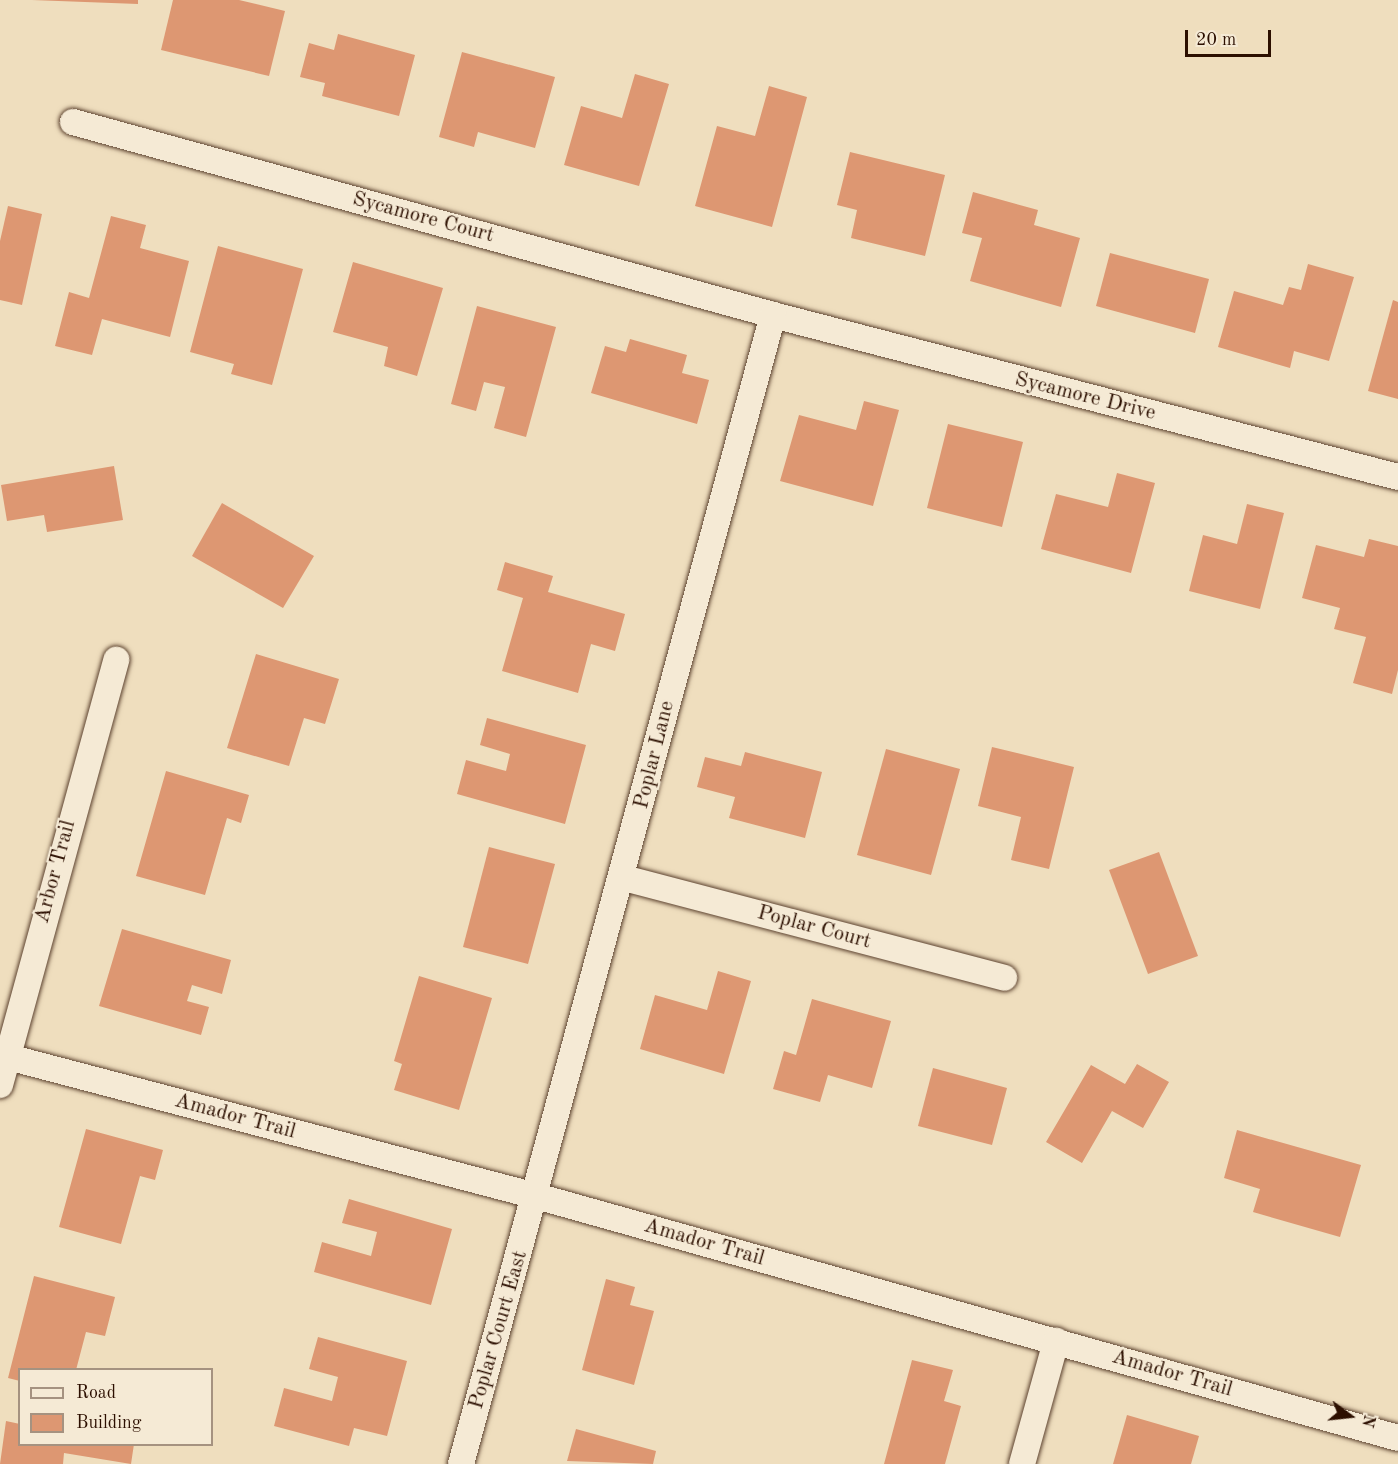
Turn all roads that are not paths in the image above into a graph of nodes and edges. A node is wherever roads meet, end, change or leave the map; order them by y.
1 (73, 122) dead end
2 (773, 315) junction
3 (1398, 477) edge
4 (116, 660) dead end
5 (624, 878) junction
6 (1004, 978) dead end
7 (8, 1057) junction
8 (0, 1085) edge
9 (536, 1196) junction
10 (1056, 1341) junction
11 (1398, 1438) edge
12 (461, 1464) edge
13 (1022, 1464) edge

1 - 2 street, Sycamore Court
2 - 3 street, Sycamore Drive
2 - 5 street, Poplar Lane
4 - 7 street, Arbor Trail
5 - 6 street, Poplar Court
5 - 9 street, Poplar Lane
7 - 8 street, Arbor Trail
7 - 9 street, Amador Trail
9 - 10 street, Amador Trail
9 - 12 street, Poplar Court East
10 - 11 street, Amador Trail
10 - 13 street

